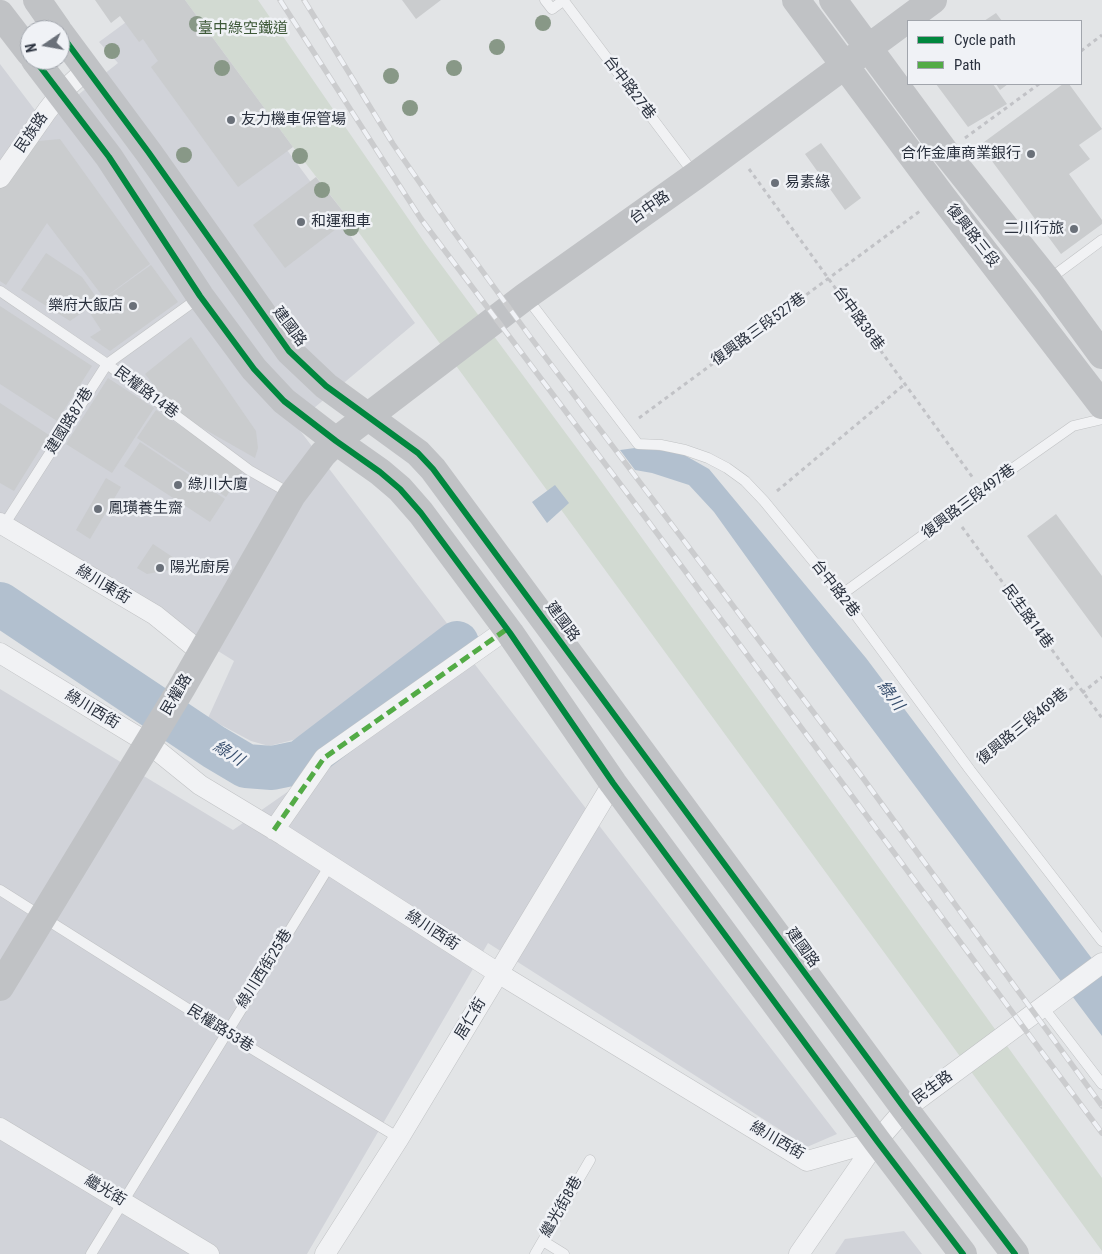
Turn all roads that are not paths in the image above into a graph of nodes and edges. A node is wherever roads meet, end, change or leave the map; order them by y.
1 (37, 0) edge
2 (545, 0) edge
3 (564, 0) edge
4 (796, 0) edge
5 (832, 0) edge
6 (933, 0) edge
7 (51, 20) edge
8 (70, 46) edge
9 (867, 48) junction
10 (843, 65) junction
11 (88, 69) junction
12 (43, 70) edge
13 (61, 93) junction
14 (695, 176) junction
15 (0, 178) edge
16 (1102, 240) edge
17 (1048, 281) junction
18 (0, 292) edge
19 (200, 296) junction
20 (526, 296) junction
21 (1102, 355) edge
22 (106, 364) junction
23 (1102, 405) edge
24 (368, 416) junction
25 (1102, 419) edge
26 (336, 441) junction
27 (292, 495) junction
28 (2, 524) edge
29 (841, 595) junction
30 (507, 629) junction
31 (0, 653) edge
32 (202, 653) junction
33 (148, 743) junction
34 (613, 783) junction
35 (274, 830) junction
36 (330, 865) junction
37 (0, 890) edge
38 (43, 917) junction
39 (1102, 941) edge
40 (1102, 963) edge
41 (498, 974) junction
42 (0, 986) edge
43 (1050, 1001) junction
44 (226, 1033) junction
45 (1102, 1084) edge
46 (905, 1108) junction
47 (0, 1128) edge
48 (399, 1138) junction
49 (878, 1142) junction
50 (590, 1160) dead end
51 (123, 1202) junction
52 (543, 1241) junction
53 (91, 1254) edge
54 (209, 1254) edge
55 (325, 1254) edge
56 (535, 1254) edge
57 (564, 1254) edge
58 (799, 1254) edge
59 (963, 1254) edge
60 (1015, 1254) edge

1 - 7 main road
2 - 3 lane
3 - 14 lane, 台中路27巷
4 - 10 main road, 復興路三段
5 - 9 main road, 復興路三段
6 - 9 main road, 台中路
8 - 11 main road, 建國路
9 - 10 main road, 台中路
9 - 17 main road, 復興路三段
10 - 14 main road, 台中路
10 - 23 main road, 復興路三段
11 - 13 street, 民族路
11 - 24 main road, 建國路
12 - 13 main road
13 - 15 street, 民族路
13 - 19 main road
14 - 20 main road, 台中路
16 - 17 lane
17 - 21 main road, 復興路三段
18 - 22 lane, 民權路14巷
19 - 22 lane, 建國路87巷
19 - 26 main road
20 - 24 main road, 台中路
20 - 29 lane, 台中路2巷
22 - 27 lane, 民權路14巷
22 - 28 lane, 建國路87巷
24 - 26 main road, 民權路
24 - 46 main road, 建國路
25 - 29 lane, 復興路三段497巷
26 - 27 main road, 民權路
26 - 30 main road
27 - 32 main road, 民權路
28 - 32 street, 綠川東街
29 - 39 lane, 台中路2巷
30 - 34 main road
30 - 35 street
31 - 33 street, 綠川西街
32 - 33 main road, 民權路
33 - 35 street, 綠川西街
33 - 38 main road, 民權路
34 - 41 street, 居仁街
34 - 49 main road
35 - 36 street, 綠川西街
36 - 41 street, 綠川西街
36 - 44 lane, 綠川西街25巷
37 - 38 lane, 民權路53巷
38 - 42 main road, 民權路
38 - 44 lane, 民權路53巷
40 - 43 street, 民生路
41 - 48 street, 居仁街
41 - 49 street, 綠川西街
43 - 45 lane
43 - 46 street, 民生路
44 - 48 lane, 民權路53巷
44 - 51 lane, 綠川西街25巷
46 - 49 street, 民生路
46 - 60 main road, 建國路
47 - 51 street, 繼光街
48 - 55 street, 居仁街
49 - 58 street, 民生路
49 - 59 main road
50 - 52 lane, 繼光街8巷
51 - 53 lane, 綠川西街25巷
51 - 54 street, 繼光街
52 - 56 lane, 繼光街8巷
52 - 57 lane

